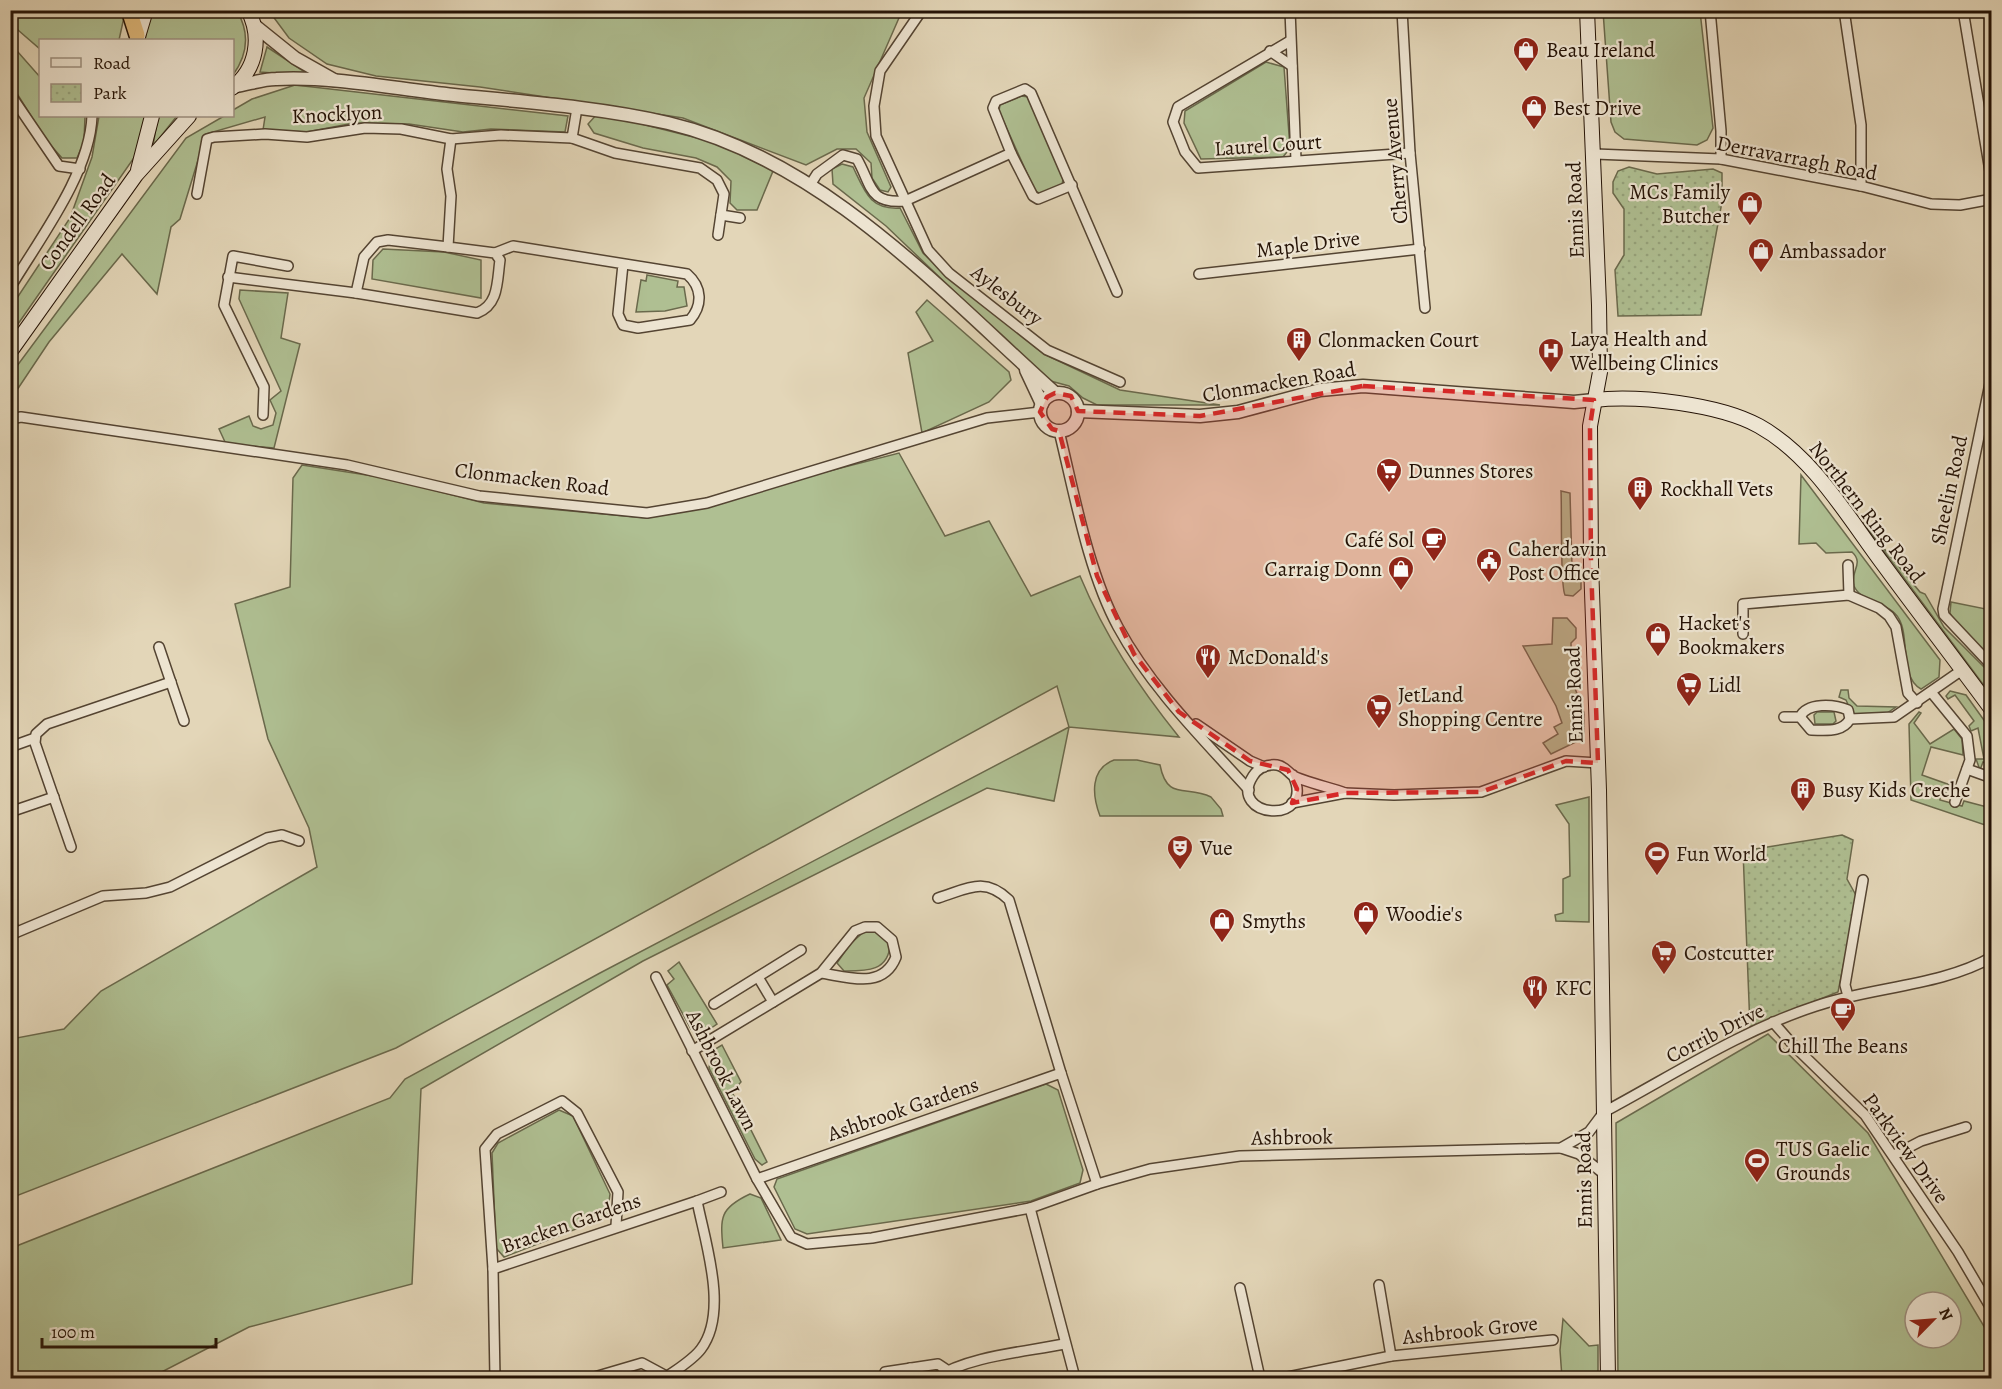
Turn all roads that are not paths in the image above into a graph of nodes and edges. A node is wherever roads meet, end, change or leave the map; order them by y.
1 (129, 10) edge
2 (146, 10) edge
3 (248, 10) edge
4 (922, 10) edge
5 (1290, 10) edge
6 (1402, 10) edge
7 (1587, 10) edge
8 (1710, 10) edge
9 (1845, 10) edge
10 (1963, 10) edge
11 (254, 25) junction
12 (137, 38) edge
13 (1290, 41) junction
14 (1270, 51) junction
15 (1292, 66) junction
16 (334, 80) junction
17 (234, 87) edge
18 (10, 94) edge
19 (577, 108) junction
20 (92, 117) edge
21 (152, 117) edge
22 (188, 117) edge
23 (572, 138) junction
24 (451, 139) junction
25 (1011, 153) junction
26 (1410, 153) junction
27 (1594, 154) junction
28 (1721, 159) junction
29 (1296, 160) junction
30 (80, 170) junction
31 (136, 175) junction
32 (1992, 183) edge
33 (810, 185) junction
34 (1072, 185) junction
35 (1861, 186) junction
36 (197, 194) dead end
37 (1992, 199) edge
38 (905, 201) junction
39 (721, 215) junction
40 (740, 218) dead end
41 (718, 236) dead end
42 (448, 247) junction
43 (1420, 249) junction
44 (495, 253) junction
45 (623, 264) junction
46 (288, 266) dead end
47 (1199, 274) dead end
48 (228, 277) junction
49 (10, 288) edge
50 (1117, 292) dead end
51 (356, 293) junction
52 (1425, 308) dead end
53 (10, 352) edge
54 (1025, 366) junction
55 (1992, 375) edge
56 (1120, 382) dead end
57 (1055, 393) junction
58 (1594, 400) junction
59 (1041, 408) junction
60 (1078, 411) junction
61 (263, 416) dead end
62 (10, 419) edge
63 (1059, 431) junction
64 (1848, 565) dead end
65 (1849, 595) junction
66 (1743, 634) dead end
67 (159, 647) dead end
68 (1992, 666) edge
69 (1962, 670) junction
70 (171, 682) junction
71 (1932, 692) junction
72 (1917, 702) junction
73 (1992, 710) edge
74 (1179, 712) junction
75 (1784, 717) dead end
76 (1800, 717) junction
77 (1850, 719) junction
78 (184, 722) dead end
79 (35, 738) junction
80 (10, 747) edge
81 (1598, 763) junction
82 (1264, 767) junction
83 (1966, 769) junction
84 (1293, 775) junction
85 (1992, 778) edge
86 (1249, 790) junction
87 (1345, 793) junction
88 (54, 797) junction
89 (1955, 802) dead end
90 (1292, 803) junction
91 (10, 812) edge
92 (299, 841) dead end
93 (71, 847) dead end
94 (1863, 880) dead end
95 (938, 898) dead end
96 (10, 918) edge
97 (13, 934) edge
98 (801, 950) dead end
99 (1992, 957) edge
100 (821, 973) junction
101 (656, 977) dead end
102 (758, 977) junction
103 (1848, 996) junction
104 (773, 1002) junction
105 (714, 1004) dead end
106 (1773, 1022) junction
107 (692, 1051) junction
108 (1061, 1073) junction
109 (1604, 1112) junction
110 (1966, 1127) dead end
111 (1561, 1148) junction
112 (1894, 1155) junction
113 (1604, 1174) junction
114 (757, 1179) junction
115 (1097, 1184) junction
116 (721, 1192) dead end
117 (698, 1201) junction
118 (1030, 1208) junction
119 (616, 1226) junction
120 (493, 1269) junction
121 (1379, 1285) dead end
122 (1240, 1288) dead end
123 (1991, 1309) edge
124 (1553, 1340) dead end
125 (1064, 1344) junction
126 (1391, 1356) junction
127 (910, 1368) junction
128 (947, 1370) junction
129 (885, 1372) dead end
130 (495, 1378) edge
131 (591, 1378) edge
132 (667, 1378) edge
133 (922, 1378) edge
134 (935, 1378) edge
135 (1075, 1378) edge
136 (1260, 1378) edge
137 (1283, 1378) edge
138 (1608, 1378) edge

1 - 12 highway
2 - 12 main road
3 - 11 main road
4 - 38 street, Aylesbury
5 - 13 street
6 - 26 street, Cherry Avenue
7 - 27 main road, Ennis Road
8 - 28 street
9 - 35 street
10 - 32 street
11 - 16 street
11 - 17 main road
13 - 14 street, Laurel Court
13 - 15 street
14 - 15 street
14 - 29 street, Laurel Court
15 - 29 street
16 - 17 street
16 - 19 street
18 - 30 street
19 - 23 street
19 - 33 street
20 - 30 street
21 - 31 main road
22 - 31 main road
23 - 24 street, Knocklyon
23 - 39 street, Knocklyon
24 - 36 street, Knocklyon
24 - 42 street
25 - 34 street
25 - 34 street
25 - 38 street
26 - 29 street, Laurel Court
26 - 43 street, Cherry Avenue
27 - 28 street, Derravarragh Road
27 - 58 main road, Ennis Road
28 - 35 street, Derravarragh Road
30 - 49 street
31 - 53 main road, Condell Road
33 - 38 street
33 - 54 street
34 - 50 street
35 - 37 street, Derravarragh Road
38 - 56 street, Aylesbury
39 - 40 street
39 - 41 street, Knocklyon
42 - 44 street
42 - 51 street
43 - 47 street, Maple Drive
43 - 52 street, Cherry Avenue
44 - 45 street
44 - 51 street
45 - 45 street
46 - 48 street
48 - 51 street
48 - 61 street
54 - 57 street
54 - 59 street
55 - 68 street, Sheelin Road
57 - 59 street
57 - 60 street
58 - 60 street, Clonmacken Road
58 - 69 main road, Northern Ring Road
58 - 81 main road, Ennis Road
59 - 62 street, Clonmacken Road
59 - 63 street
60 - 63 street
63 - 74 street
64 - 65 street
65 - 66 street
65 - 72 street
67 - 70 street
69 - 71 street
69 - 73 main road, Northern Ring Road
70 - 78 street
70 - 79 street
71 - 72 street
71 - 83 street
72 - 77 street
74 - 82 street
74 - 86 street
75 - 76 street
76 - 77 street
76 - 77 street
79 - 80 street
79 - 88 street
81 - 87 street
81 - 109 main road, Ennis Road
82 - 84 street
82 - 86 street
83 - 85 street
83 - 89 street
84 - 87 street
84 - 90 street
86 - 90 street
87 - 90 street
88 - 91 street
88 - 93 street
92 - 97 street
94 - 103 street
95 - 108 street
96 - 97 street
98 - 102 street
99 - 103 street, Corrib Drive
100 - 100 street
100 - 104 street
101 - 107 street, Ashbrook Lawn
102 - 104 street
102 - 105 street
103 - 106 street, Corrib Drive
104 - 107 street
106 - 109 street, Corrib Drive
106 - 112 street, Parkview Drive
107 - 114 street, Ashbrook Lawn
108 - 114 street, Ashbrook Gardens
108 - 115 street
109 - 111 street, Ashbrook
109 - 113 main road, Ennis Road
110 - 112 street
111 - 113 street, Ashbrook
111 - 115 street, Ashbrook
112 - 123 street, Parkview Drive
113 - 138 main road, Ennis Road
114 - 118 street, Ashbrook
115 - 118 street, Ashbrook
116 - 117 street, Bracken Gardens
117 - 119 street, Bracken Gardens
117 - 132 street
118 - 125 street
119 - 120 street, Bracken Gardens
119 - 120 street
120 - 130 street, Bracken Gardens
121 - 126 street, Ashbrook Grove
122 - 136 street
124 - 126 street, Ashbrook Grove
125 - 128 street
125 - 135 street
126 - 137 street, Ashbrook Grove
127 - 128 street
127 - 129 street
127 - 133 street
128 - 134 street
131 - 132 street

